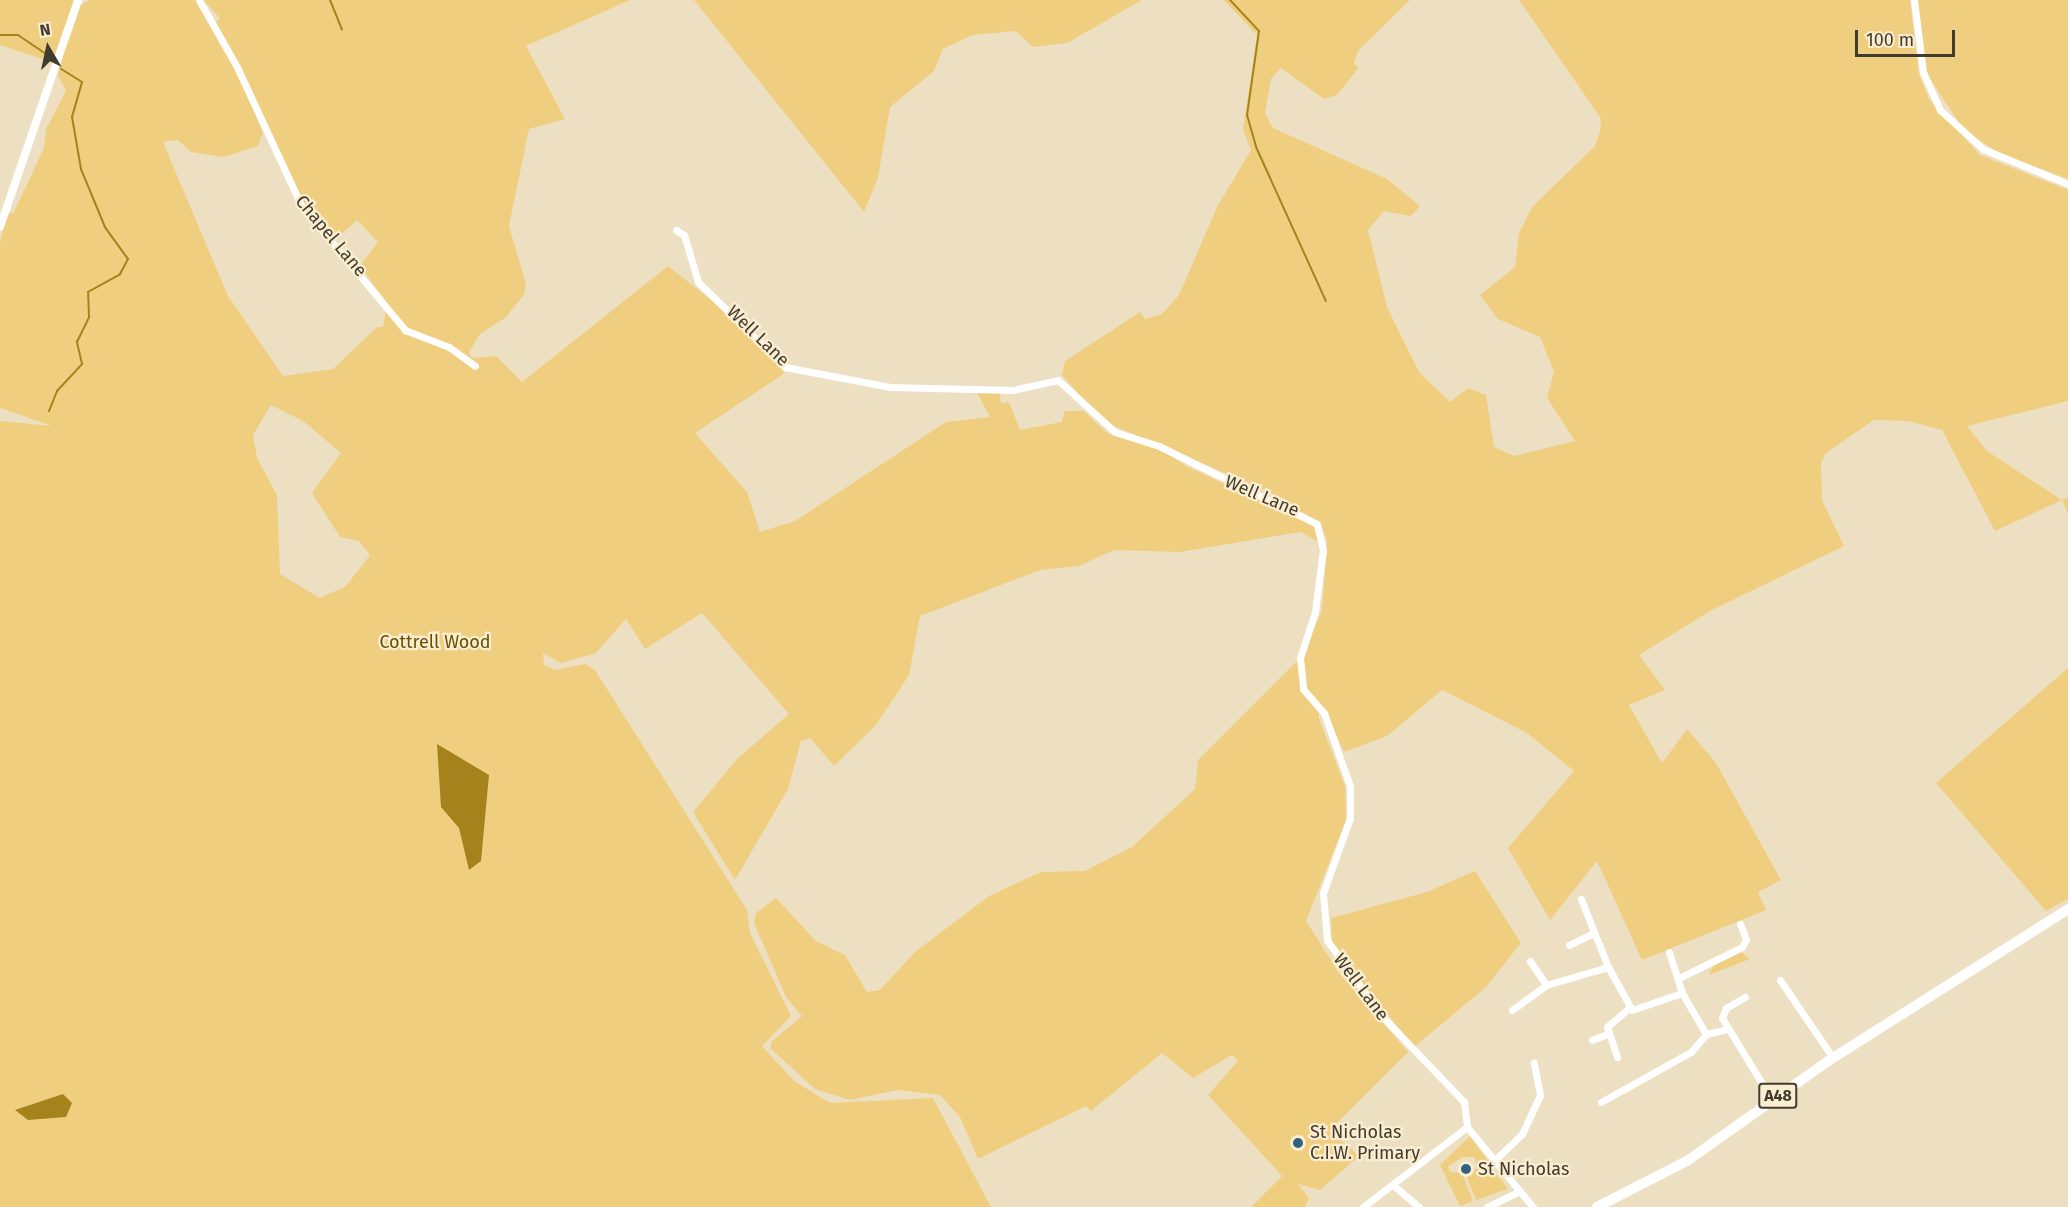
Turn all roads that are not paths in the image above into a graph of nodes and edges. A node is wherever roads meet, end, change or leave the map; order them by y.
1 (78, 0) edge
2 (199, 0) edge
3 (1914, 0) edge
4 (2068, 184) edge
5 (0, 227) edge
6 (676, 230) dead end
7 (475, 366) dead end
8 (1581, 899) dead end
9 (2068, 909) edge
10 (1740, 924) dead end
11 (1592, 933) junction
12 (1569, 945) dead end
13 (1669, 952) dead end
14 (1530, 961) dead end
15 (1608, 968) junction
16 (1679, 978) junction
17 (1780, 980) dead end
18 (1545, 985) junction
19 (1682, 993) junction
20 (1745, 997) dead end
21 (1629, 1008) junction
22 (1512, 1010) dead end
23 (1727, 1029) junction
24 (1607, 1034) junction
25 (1706, 1034) junction
26 (1592, 1040) dead end
27 (1617, 1057) dead end
28 (1833, 1058) junction
29 (1534, 1063) dead end
30 (1772, 1100) junction
31 (1601, 1102) dead end
32 (1467, 1127) junction
33 (1495, 1160) junction
34 (1394, 1186) junction
35 (1518, 1192) junction
36 (1363, 1207) edge
37 (1419, 1207) edge
38 (1487, 1207) edge
39 (1533, 1207) edge
40 (1597, 1207) edge

1 - 5 street
2 - 7 street, Chapel Lane
3 - 4 street
6 - 32 street, Well Lane
8 - 11 street
9 - 28 main road, A48
10 - 16 street
11 - 12 street
11 - 15 street
13 - 16 street
14 - 18 street
15 - 18 street
15 - 21 street
16 - 19 street
17 - 28 street
18 - 22 street
19 - 21 street
19 - 25 street
20 - 23 street
21 - 24 street
23 - 25 street
23 - 30 street
24 - 26 street
24 - 27 street
25 - 31 street
28 - 30 main road, A48
29 - 33 street
30 - 40 main road, A48
32 - 33 street, Well Lane
32 - 34 street
33 - 35 street, Well Lane
34 - 36 street
34 - 37 street
35 - 38 street
35 - 39 street, Well Lane

